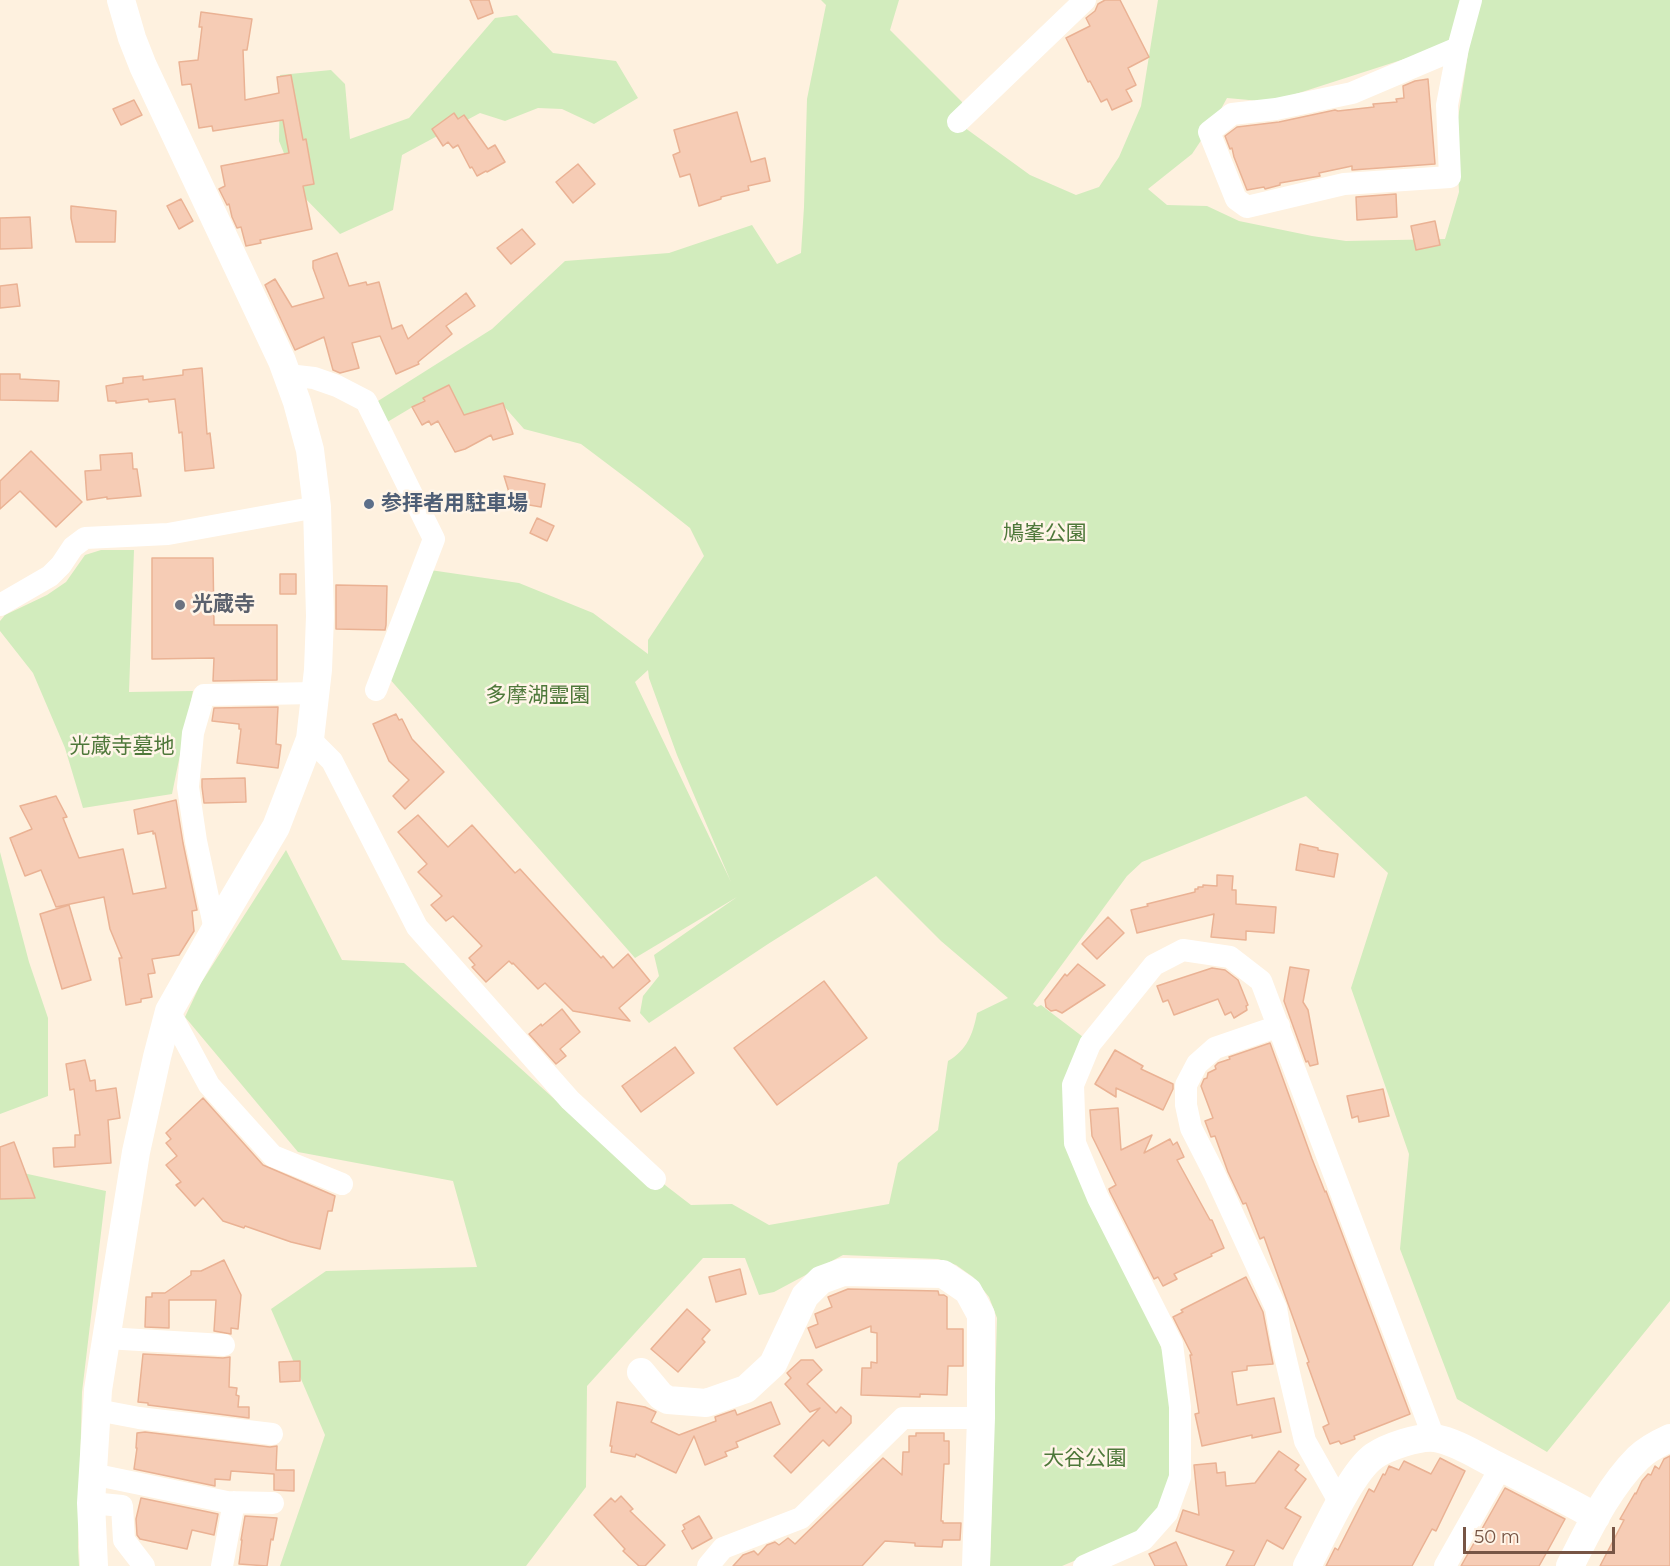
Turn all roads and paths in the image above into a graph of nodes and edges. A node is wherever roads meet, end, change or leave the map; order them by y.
1 (121, 0) edge
2 (1085, 0) edge
3 (1472, 0) edge
4 (1458, 48) junction
5 (958, 122) dead end
6 (288, 375) junction
7 (317, 507) junction
8 (0, 605) edge
9 (376, 690) dead end
10 (317, 693) junction
11 (310, 739) junction
12 (215, 930) junction
13 (170, 1011) junction
14 (1279, 1026) junction
15 (655, 1179) dead end
16 (342, 1184) dead end
17 (106, 1338) junction
18 (224, 1345) dead end
19 (641, 1372) dead end
20 (97, 1410) junction
21 (981, 1418) junction
22 (272, 1434) dead end
23 (1434, 1438) junction
24 (1670, 1438) edge
25 (1501, 1467) junction
26 (92, 1474) junction
27 (234, 1502) junction
28 (91, 1503) junction
29 (273, 1503) dead end
30 (1340, 1503) junction
31 (1596, 1517) junction
32 (94, 1566) edge
33 (144, 1566) edge
34 (222, 1566) edge
35 (708, 1566) edge
36 (976, 1566) edge
37 (1083, 1566) edge
38 (1307, 1566) edge
39 (1445, 1566) edge
40 (1570, 1566) edge

1 - 6 street
2 - 5 street
3 - 4 street
4 - 4 street
6 - 7 street
6 - 9 street
7 - 8 street
7 - 10 street
10 - 11 street
10 - 12 street
11 - 12 street
11 - 15 street
12 - 13 street
13 - 16 street
13 - 17 street
14 - 23 street
14 - 30 street
14 - 37 street
17 - 18 street
17 - 20 street
19 - 21 street
20 - 22 street
20 - 26 street
21 - 35 street
21 - 36 street
23 - 25 street
23 - 30 street
24 - 31 street
25 - 31 street
25 - 39 street
26 - 27 street
26 - 28 street
27 - 29 street
27 - 34 street
28 - 32 street
28 - 33 street
30 - 38 street
31 - 40 street

